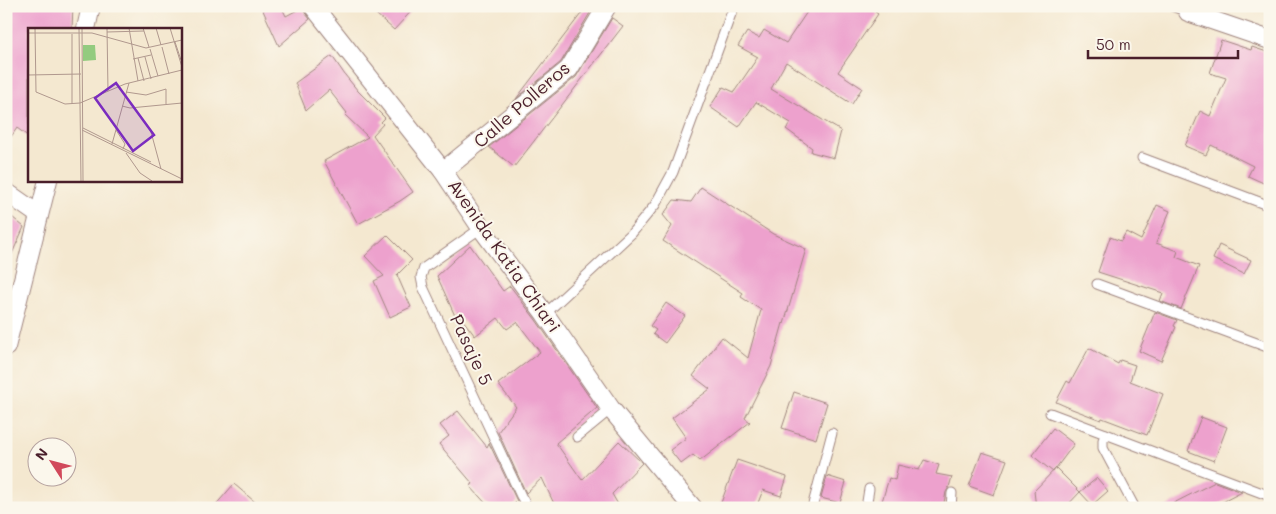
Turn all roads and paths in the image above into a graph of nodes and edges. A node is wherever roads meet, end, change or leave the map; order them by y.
1 (91, 6) edge
2 (313, 6) edge
3 (607, 6) edge
4 (736, 6) edge
5 (1180, 9) edge
6 (86, 28) edge
7 (1270, 40) edge
8 (1142, 158) dead end
9 (443, 171) junction
10 (48, 181) edge
11 (6, 192) edge
12 (1270, 206) edge
13 (39, 215) junction
14 (481, 228) junction
15 (1097, 284) dead end
16 (545, 314) junction
17 (6, 347) edge
18 (1270, 348) edge
19 (611, 409) junction
20 (1050, 413) dead end
21 (832, 433) dead end
22 (1106, 434) junction
23 (577, 437) dead end
24 (869, 489) dead end
25 (952, 494) dead end
26 (1270, 496) edge
27 (528, 508) edge
28 (693, 508) edge
29 (812, 508) edge
30 (866, 508) edge
31 (951, 508) edge
32 (1135, 508) edge

1 - 6 street
2 - 9 street, Avenida Katia Chiari
3 - 9 street, Calle Polleros
4 - 16 lane
5 - 7 street
8 - 12 lane
9 - 14 street, Avenida Katia Chiari
10 - 13 street
11 - 13 street
13 - 17 street
14 - 16 street, Avenida Katia Chiari
14 - 27 lane, Pasaje 5
15 - 18 lane
16 - 19 street, Avenida Katia Chiari
19 - 23 lane
19 - 28 street, Avenida Katia Chiari
20 - 22 lane
21 - 29 lane
22 - 26 lane
22 - 32 lane
24 - 30 lane
25 - 31 lane

